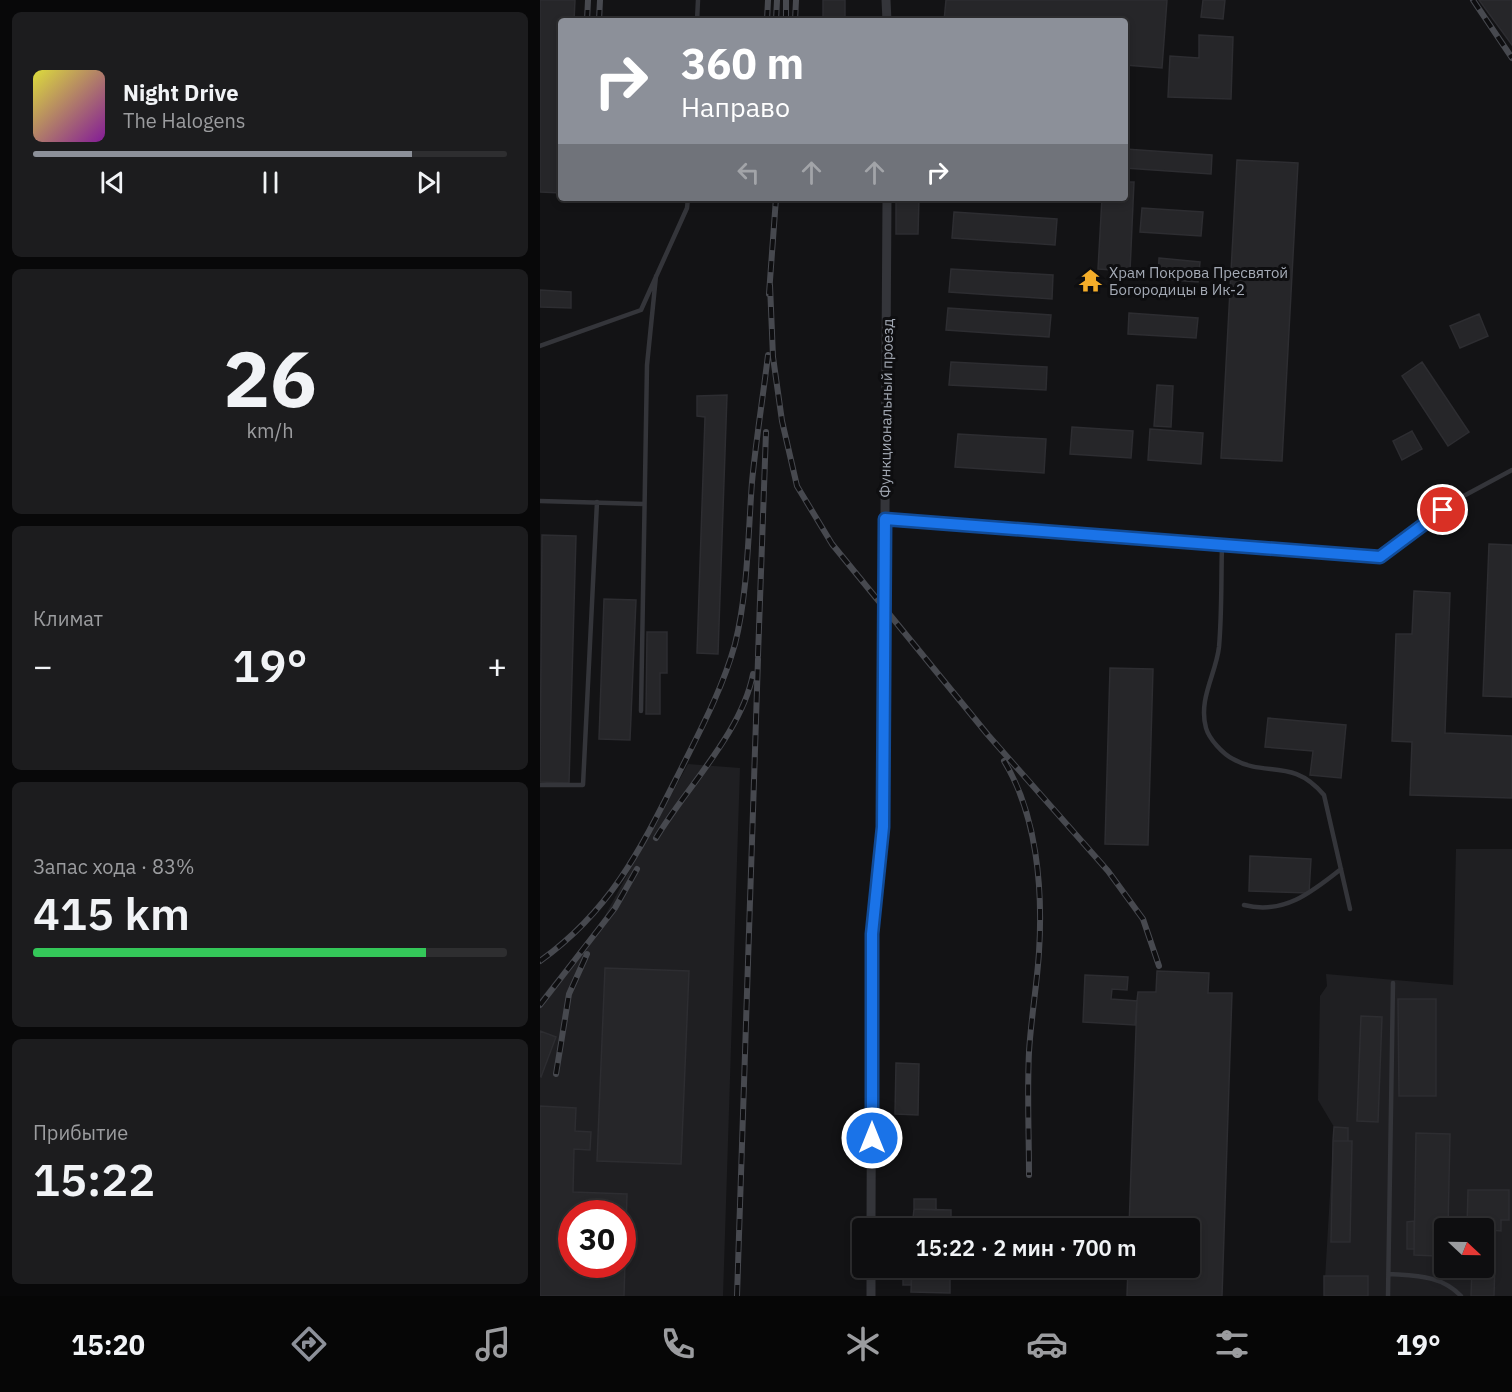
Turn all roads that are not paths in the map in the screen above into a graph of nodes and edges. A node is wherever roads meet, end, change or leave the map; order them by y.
1 (698, 0) edge
2 (886, 0) edge
3 (697, 18) edge
4 (886, 18) edge
5 (688, 201) edge
6 (888, 201) edge
7 (656, 276) junction
8 (540, 346) edge
9 (1512, 470) edge
10 (540, 501) edge
11 (597, 502) junction
12 (644, 504) junction
13 (885, 519) junction
14 (1222, 545) junction
15 (641, 711) dead end
16 (540, 785) edge
17 (1341, 869) junction
18 (1244, 905) dead end
19 (1350, 909) dead end
20 (1393, 983) dead end
21 (871, 1218) edge
22 (1389, 1274) junction
23 (871, 1278) edge
24 (871, 1296) edge
25 (1388, 1296) edge
26 (1461, 1296) edge

1 - 3 lane
2 - 4 street
5 - 7 lane
6 - 13 street, Функциональный проезд
7 - 8 lane
7 - 12 lane
9 - 14 lane
10 - 11 lane
11 - 12 lane
11 - 16 lane
12 - 15 lane
13 - 14 lane
13 - 21 street, Функциональный проезд
14 - 17 lane
17 - 18 lane
17 - 19 lane
20 - 22 lane
22 - 25 lane
22 - 26 lane
23 - 24 street

